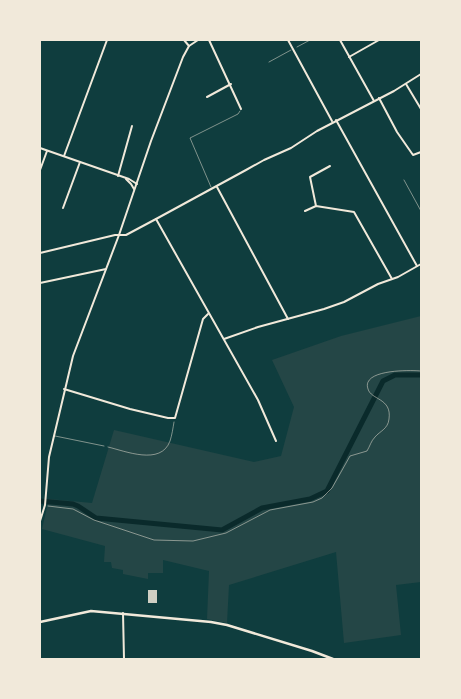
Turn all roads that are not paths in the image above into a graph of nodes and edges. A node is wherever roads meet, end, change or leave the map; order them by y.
1 (107, 40) edge
2 (184, 40) edge
3 (198, 40) edge
4 (209, 40) edge
5 (288, 40) edge
6 (340, 40) edge
7 (379, 40) edge
8 (189, 46) junction
9 (297, 47) road end
10 (292, 49) junction
11 (349, 57) junction
12 (269, 62) dead end
13 (421, 74) edge
14 (231, 84) junction
15 (406, 84) junction
16 (207, 96) dead end
17 (379, 98) junction
18 (374, 101) junction
19 (241, 109) joint
20 (421, 109) edge
21 (336, 120) junction
22 (333, 122) junction
23 (132, 126) dead end
24 (40, 148) edge
25 (47, 151) junction
26 (421, 152) edge
27 (64, 156) junction
28 (80, 162) junction
29 (330, 166) dead end
30 (40, 170) edge
31 (140, 175) junction
32 (118, 176) junction
33 (124, 178) junction
34 (129, 179) junction
35 (404, 180) dead end
36 (132, 184) junction
37 (137, 184) junction
38 (217, 187) junction
39 (212, 189) junction
40 (134, 192) junction
41 (316, 206) junction
42 (63, 208) dead end
43 (305, 211) dead end
44 (421, 211) edge
45 (156, 219) junction
46 (119, 235) junction
47 (40, 253) edge
48 (421, 264) edge
49 (417, 266) junction
50 (106, 269) junction
51 (392, 279) junction
52 (40, 282) edge
53 (209, 313) junction
54 (288, 319) junction
55 (224, 339) junction
56 (64, 389) junction
57 (54, 435) junction
58 (276, 441) dead end
59 (104, 446) road end
60 (40, 521) edge
61 (123, 613) junction
62 (40, 622) edge
63 (124, 659) edge
64 (334, 659) edge

1 - 27 street
2 - 8 street
3 - 8 street
4 - 14 street
5 - 10 street
6 - 11 street
7 - 11 street
8 - 31 street
9 - 10 lane
10 - 12 lane
10 - 22 street
11 - 18 street
13 - 15 street
14 - 16 street
14 - 19 street
15 - 17 street
15 - 20 street
17 - 18 street
17 - 26 street
18 - 21 street
19 - 39 lane
21 - 22 street
21 - 49 street
22 - 38 street
23 - 32 street
24 - 25 street
25 - 27 street
25 - 30 street
27 - 28 street
28 - 32 street
28 - 42 street
29 - 41 street
31 - 34 street
31 - 37 street
32 - 33 street
33 - 34 street
33 - 36 street
34 - 37 street
35 - 44 lane
36 - 37 street
36 - 40 street
37 - 40 street
38 - 39 street
38 - 54 street
39 - 45 street
40 - 46 street
41 - 43 street
41 - 51 street
45 - 46 street
45 - 53 street
46 - 47 street
46 - 50 street
48 - 49 street
49 - 51 street
50 - 52 street
50 - 56 street
51 - 54 street
53 - 55 street
53 - 56 street
54 - 55 street
55 - 58 street
56 - 57 street
57 - 59 lane
57 - 60 street
61 - 62 main road
61 - 63 street
61 - 64 main road

